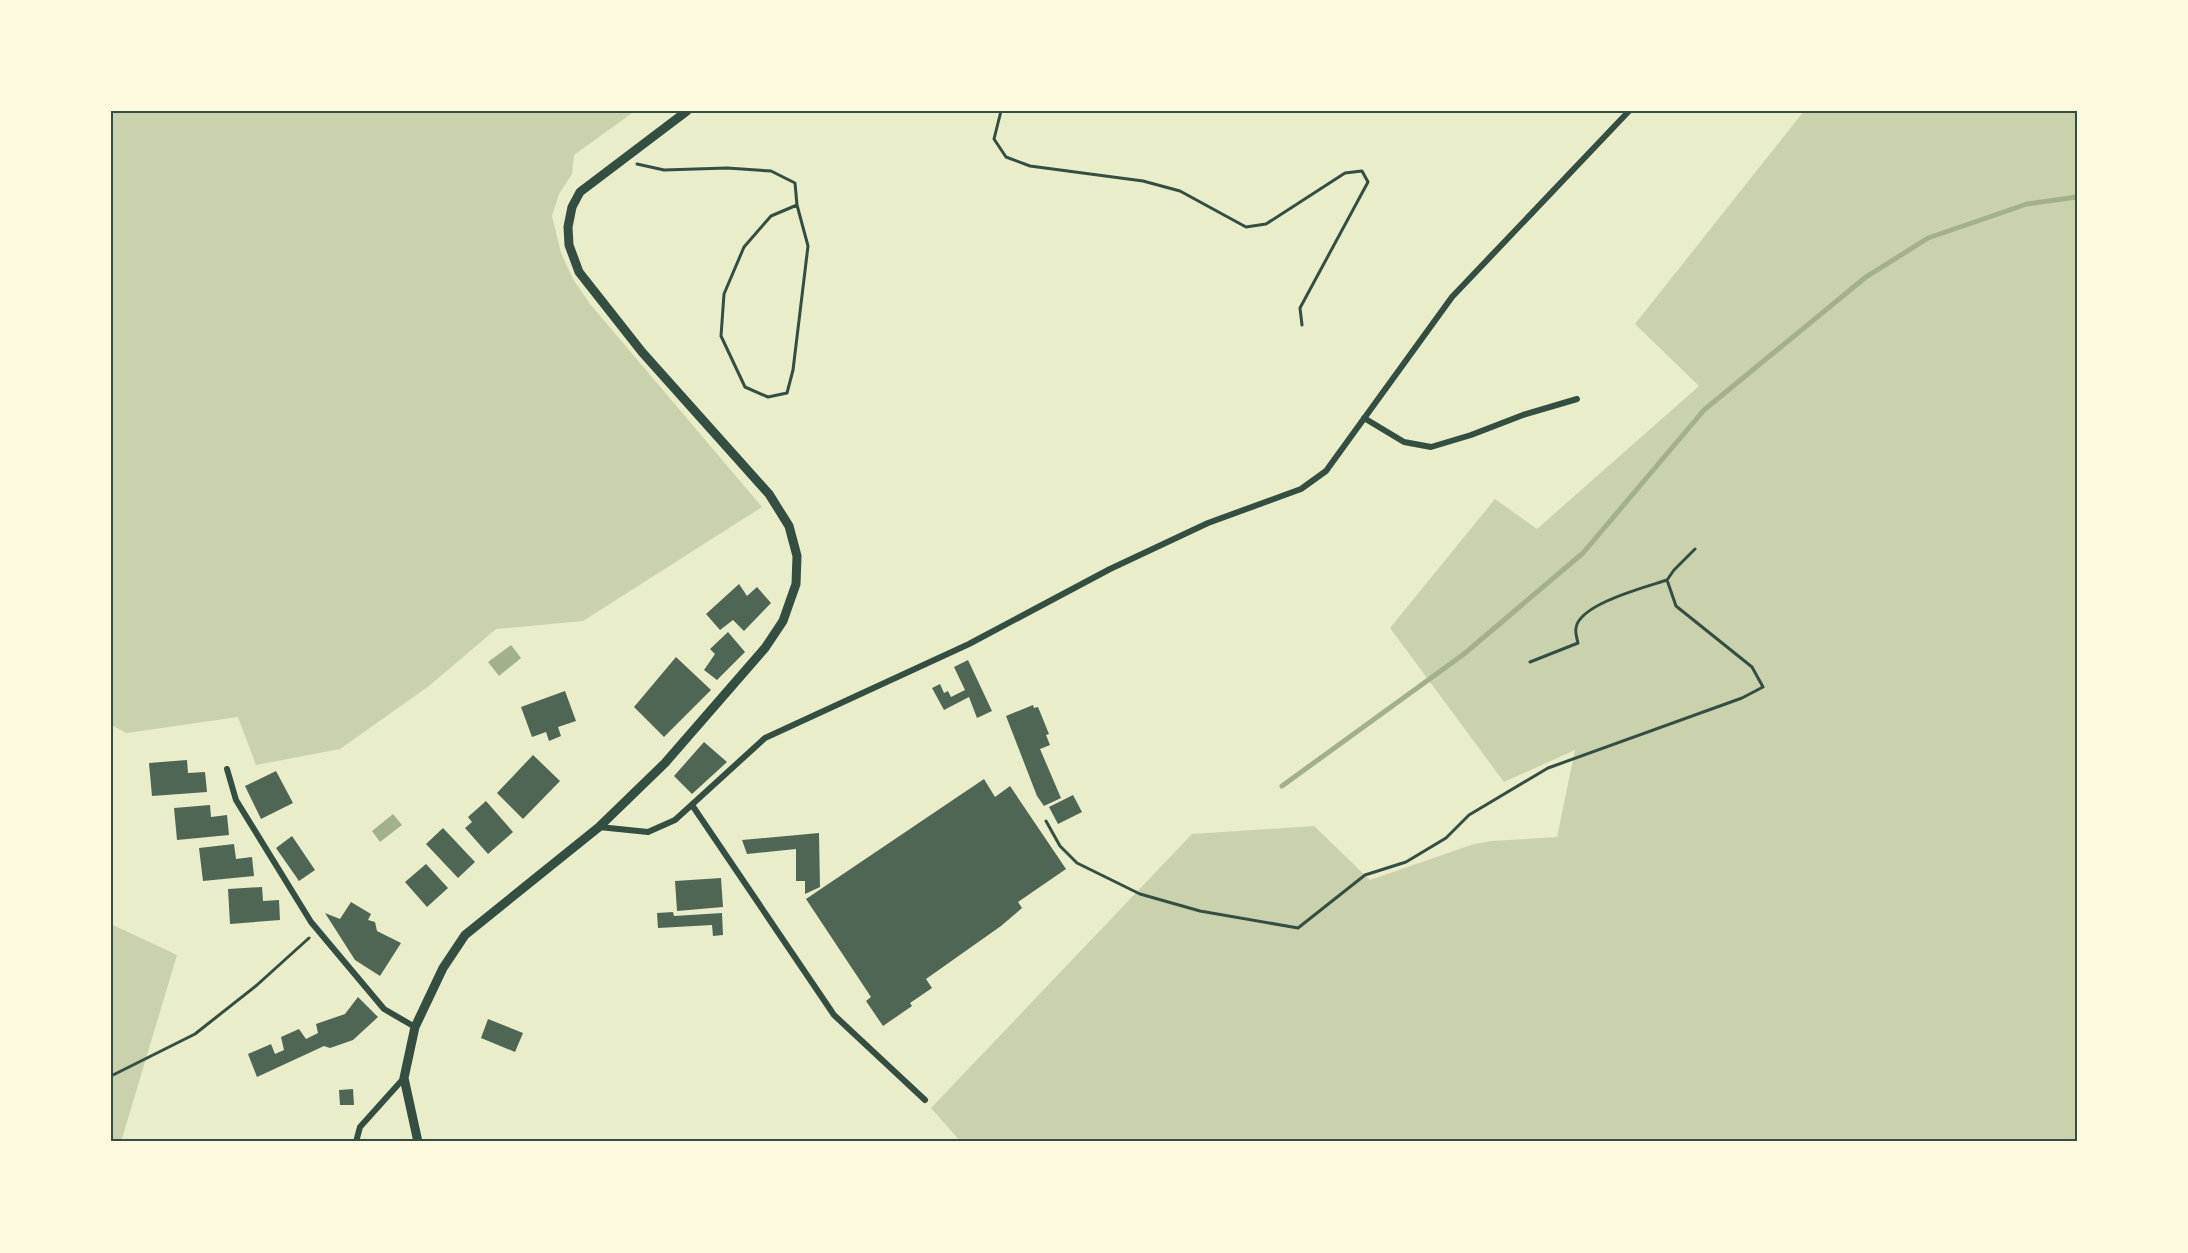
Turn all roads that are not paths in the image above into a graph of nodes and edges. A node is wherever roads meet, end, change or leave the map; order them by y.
1 (687, 111) edge
2 (1629, 111) edge
3 (1577, 399) dead end
4 (1364, 418) junction
5 (227, 769) dead end
6 (692, 805) junction
7 (599, 826) junction
8 (415, 1027) junction
9 (404, 1078) junction
10 (925, 1100) dead end
11 (356, 1142) edge
12 (418, 1142) edge

1 - 7 street
2 - 4 street
3 - 4 street
4 - 6 street
5 - 8 street
6 - 7 street
6 - 10 street
7 - 8 street
8 - 9 street
9 - 11 street
9 - 12 street

